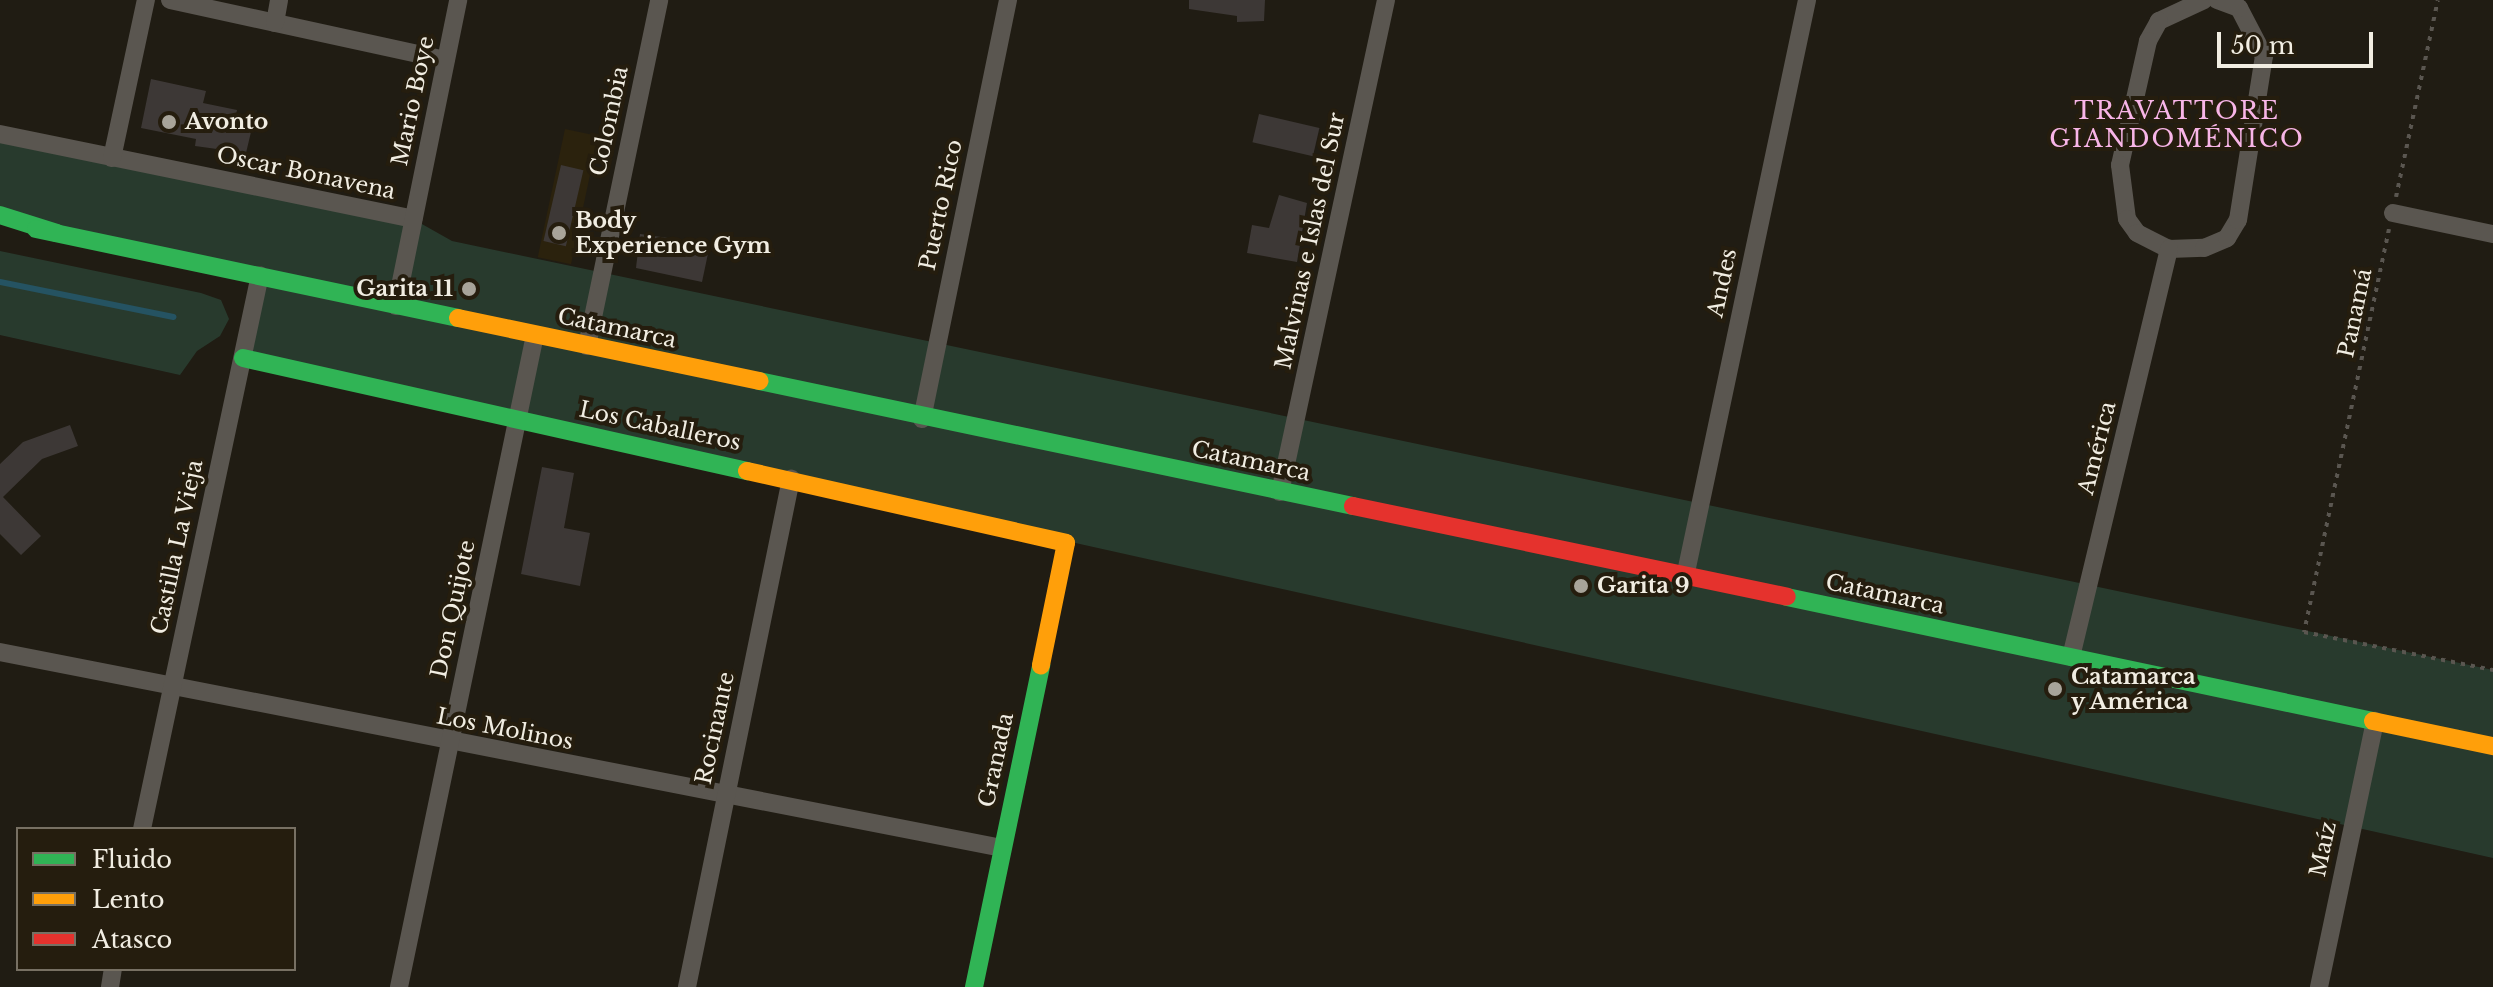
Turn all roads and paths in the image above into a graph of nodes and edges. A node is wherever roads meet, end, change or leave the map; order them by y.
1 (146, 0) edge
2 (170, 0) edge
3 (279, 0) edge
4 (458, 0) edge
5 (659, 0) edge
6 (1008, 0) edge
7 (1386, 0) edge
8 (1807, 0) edge
9 (2204, 0) edge
10 (2221, 0) edge
11 (2438, 0) edge
12 (275, 23) junction
13 (446, 60) junction
14 (0, 134) edge
15 (112, 158) junction
16 (2393, 213) junction
17 (0, 218) edge
18 (413, 219) junction
19 (0, 231) edge
20 (57, 233) junction
21 (2493, 234) edge
22 (2169, 249) junction
23 (260, 275) junction
24 (396, 306) junction
25 (535, 335) junction
26 (587, 346) junction
27 (243, 358) junction
28 (518, 419) junction
29 (922, 419) junction
30 (791, 479) junction
31 (1280, 492) junction
32 (1066, 543) joint
33 (1685, 577) junction
34 (0, 652) edge
35 (2071, 657) junction
36 (2493, 670) edge
37 (172, 686) junction
38 (2375, 721) junction
39 (450, 743) junction
40 (2493, 746) edge
41 (726, 796) junction
42 (142, 827) edge
43 (1002, 848) junction
44 (399, 987) edge
45 (687, 987) edge
46 (974, 987) edge
47 (2319, 987) edge

1 - 15 street
2 - 12 street
3 - 12 street
4 - 13 street, Mario Boye
5 - 26 street, Colombia
6 - 29 street, Puerto Rico
7 - 31 street, Malvinas e Islas del Sur
8 - 33 street, Andes
9 - 22 street
10 - 22 street
11 - 16 path, Panamá
12 - 13 street
13 - 18 street, Mario Boye
14 - 15 street, Oscar Bonavena
15 - 18 street, Oscar Bonavena
16 - 21 street
16 - 36 path, Panamá
17 - 20 main road
18 - 24 street, Mario Boye
19 - 20 main road
20 - 23 main road, Catamarca
22 - 35 street, América
23 - 24 main road, Catamarca
23 - 27 street, Castilla La Vieja
24 - 25 main road, Catamarca
25 - 26 main road, Catamarca
25 - 28 street, Don Quijote
26 - 29 main road, Catamarca
27 - 28 main road, Los Caballeros
27 - 37 street, Castilla La Vieja
28 - 30 main road, Los Caballeros
28 - 39 street, Don Quijote
29 - 31 main road, Catamarca
30 - 32 main road, Los Caballeros
30 - 41 street, Rocinante
31 - 33 main road, Catamarca
32 - 43 main road, Granada
33 - 35 main road, Catamarca
34 - 37 street, Los Molinos
35 - 38 main road, Catamarca
37 - 39 street, Los Molinos
37 - 42 street, Castilla La Vieja
38 - 40 main road, Catamarca
38 - 47 street, Maíz
39 - 41 street, Los Molinos
39 - 44 street, Don Quijote
41 - 43 street, Los Molinos
41 - 45 street, Rocinante
43 - 46 main road, Granada

